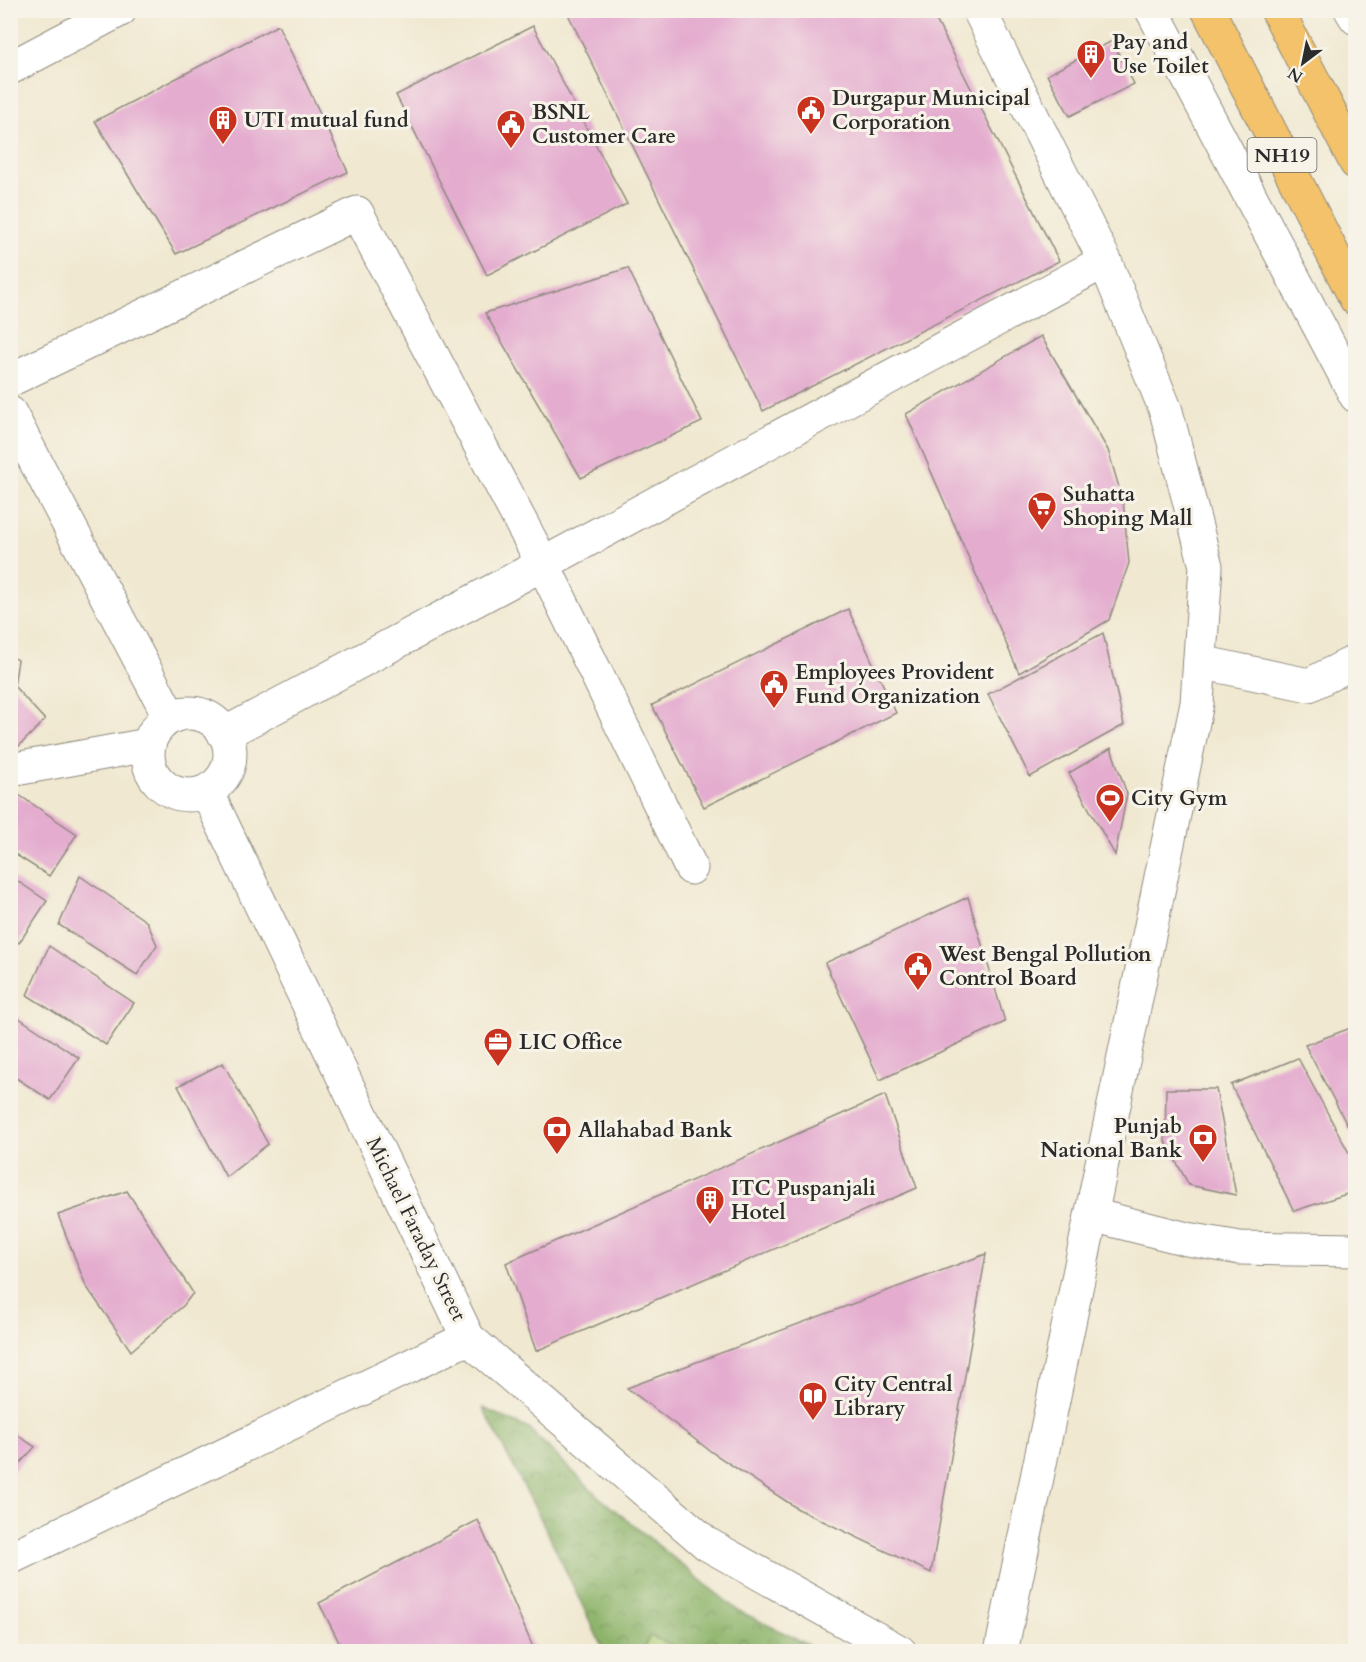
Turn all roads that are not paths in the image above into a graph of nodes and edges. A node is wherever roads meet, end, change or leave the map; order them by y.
1 (120, 10) edge
2 (979, 10) edge
3 (1152, 10) edge
4 (1208, 10) edge
5 (1277, 10) edge
6 (1351, 10) edge
7 (1356, 18) edge
8 (10, 68) edge
9 (1356, 163) edge
10 (1105, 261) junction
11 (1356, 298) edge
12 (10, 380) edge
13 (1356, 396) edge
14 (10, 413) edge
15 (543, 564) junction
16 (1356, 661) edge
17 (1200, 662) junction
18 (170, 717) junction
19 (225, 734) junction
20 (148, 745) junction
21 (10, 770) edge
22 (207, 792) junction
23 (691, 868) dead end
24 (1092, 1215) junction
25 (1356, 1250) edge
26 (468, 1338) junction
27 (10, 1558) edge
28 (900, 1652) edge
29 (1001, 1652) edge

1 - 8 street
2 - 10 street
3 - 13 street
4 - 11 highway, NH19
5 - 9 highway, NH19
6 - 7 street
10 - 15 street
10 - 17 street
12 - 15 street
14 - 18 street
15 - 19 street
15 - 23 street
16 - 17 street
17 - 24 street
18 - 19 street
18 - 20 street
19 - 22 street
20 - 21 street
20 - 22 street
22 - 26 street, Michael Faraday Street
24 - 25 street
24 - 29 street
26 - 27 street, Michael Faraday Street
26 - 28 street

